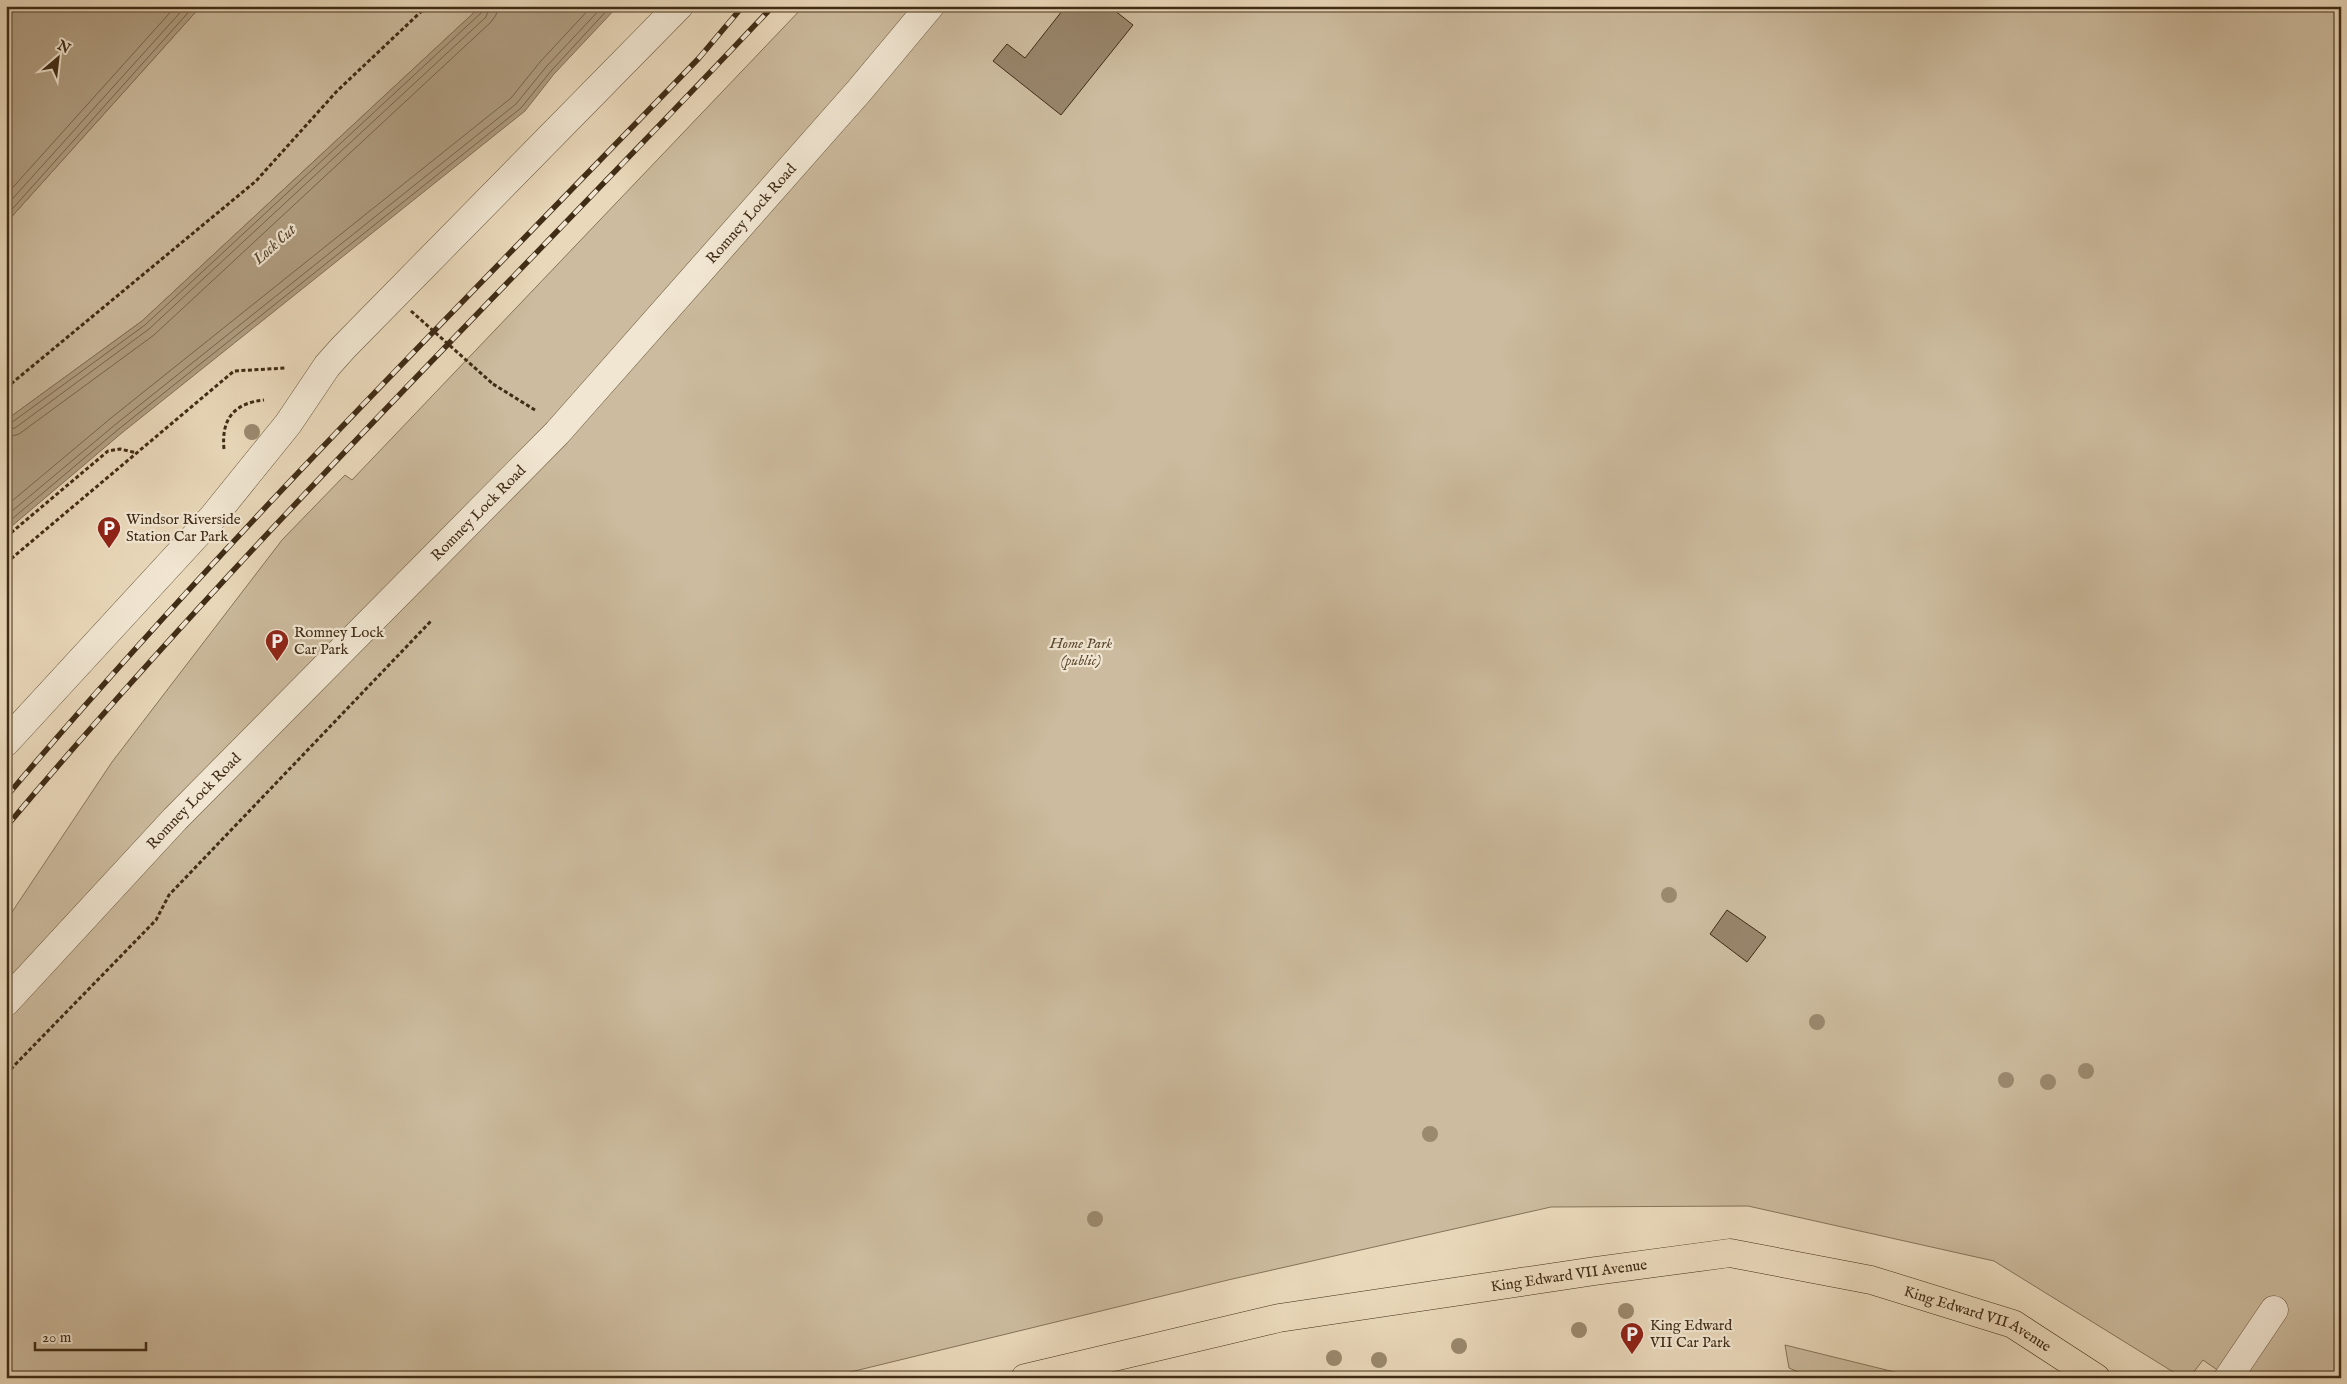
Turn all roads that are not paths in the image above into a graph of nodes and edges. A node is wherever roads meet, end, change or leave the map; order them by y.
1 (679, 6) edge
2 (930, 6) edge
3 (6, 742) edge
4 (6, 1002) edge
5 (2274, 1310) dead end
6 (1052, 1375) edge
7 (1025, 1378) edge
8 (2096, 1378) edge
9 (2228, 1378) edge

1 - 3 lane
2 - 4 lane, Romney Lock Road
5 - 9 lane
6 - 7 main road, King Edward VII Avenue
6 - 8 main road, King Edward VII Avenue

